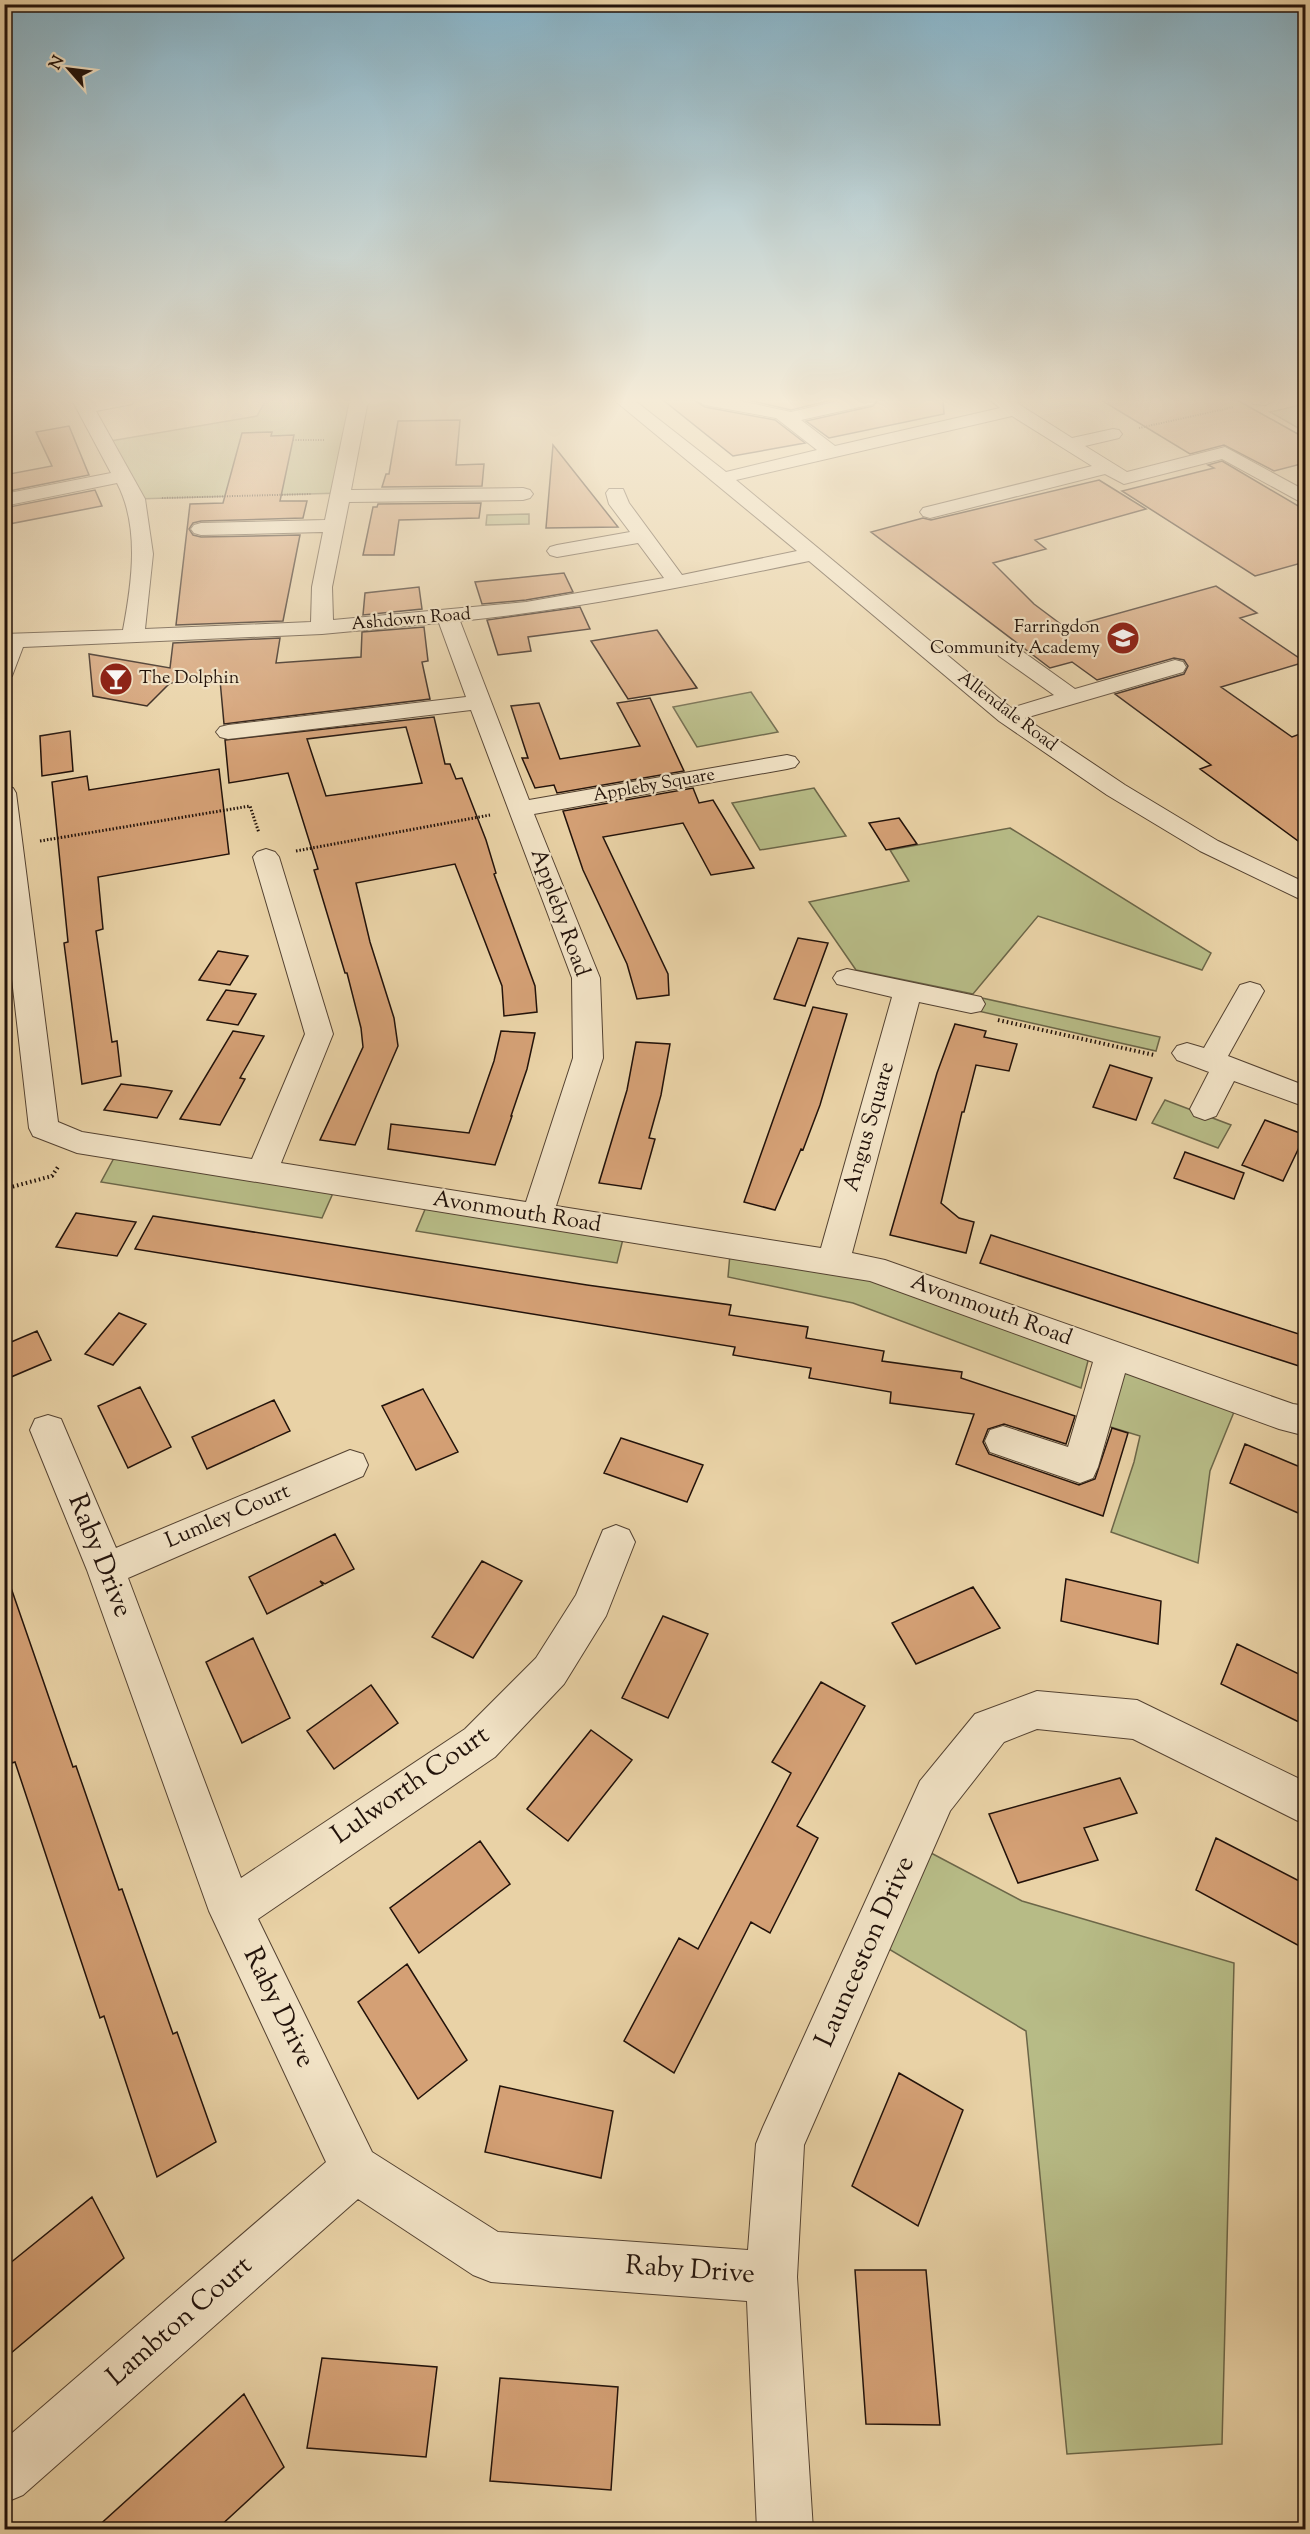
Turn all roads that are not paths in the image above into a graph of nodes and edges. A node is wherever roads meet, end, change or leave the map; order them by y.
1 (138, 518) edge
2 (336, 518) edge
3 (630, 518) edge
4 (770, 518) edge
5 (335, 526) junction
6 (201, 529) dead end
7 (643, 536) junction
8 (557, 551) dead end
9 (812, 554) junction
10 (677, 582) junction
11 (448, 617) junction
12 (322, 628) junction
13 (133, 637) junction
14 (9, 641) edge
15 (1007, 651) dead end
16 (1175, 666) dead end
17 (4, 671) edge
18 (1070, 696) junction
19 (480, 702) junction
20 (1007, 716) junction
21 (228, 732) dead end
22 (788, 762) dead end
23 (4, 793) edge
24 (520, 809) junction
25 (8, 846) edge
26 (266, 857) dead end
27 (1305, 894) edge
28 (847, 978) dead end
29 (908, 991) junction
30 (1250, 991) dead end
31 (979, 1011) road end
32 (1208, 1060) junction
33 (1305, 1097) edge
34 (1205, 1109) dead end
35 (262, 1172) junction
36 (537, 1216) junction
37 (833, 1263) junction
38 (1113, 1354) junction
39 (1305, 1421) edge
40 (48, 1430) dead end
41 (1003, 1441) dead end
42 (350, 1465) dead end
43 (616, 1542) dead end
44 (106, 1570) junction
45 (1305, 1804) edge
46 (231, 1911) junction
47 (356, 2169) junction
48 (771, 2277) junction
49 (4, 2476) edge
50 (785, 2529) edge

1 - 13 street
2 - 5 street
3 - 7 street
4 - 9 street, Allendale Road
5 - 6 street
5 - 12 street
7 - 8 street
7 - 10 street
9 - 10 street, Ashdown Road
9 - 20 street, Allendale Road
10 - 11 street, Ashdown Road
11 - 12 street, Ashdown Road
11 - 19 street, Appleby Road
12 - 13 street, Ashdown Road
13 - 14 street, Ashdown Road
14 - 17 street
15 - 18 street
16 - 18 street
18 - 20 street
19 - 21 street
19 - 24 street, Appleby Road
20 - 27 street, Allendale Road
22 - 24 street, Appleby Square
23 - 25 street, Avonmouth Road
24 - 36 street, Appleby Road
25 - 35 street, Avonmouth Road
26 - 35 street
28 - 29 street
29 - 31 street
29 - 37 street, Angus Square
30 - 32 street
32 - 33 street
32 - 34 street
35 - 36 street, Avonmouth Road
36 - 37 street, Avonmouth Road
37 - 38 street, Avonmouth Road
38 - 39 street, Avonmouth Road
38 - 41 street
40 - 44 street, Raby Drive
42 - 44 street, Lumley Court
43 - 46 street, Lulworth Court
44 - 46 street, Raby Drive
45 - 48 street, Launceston Drive
46 - 47 street, Raby Drive
47 - 48 street, Raby Drive
47 - 49 street, Lambton Court
48 - 50 street, Launceston Drive

